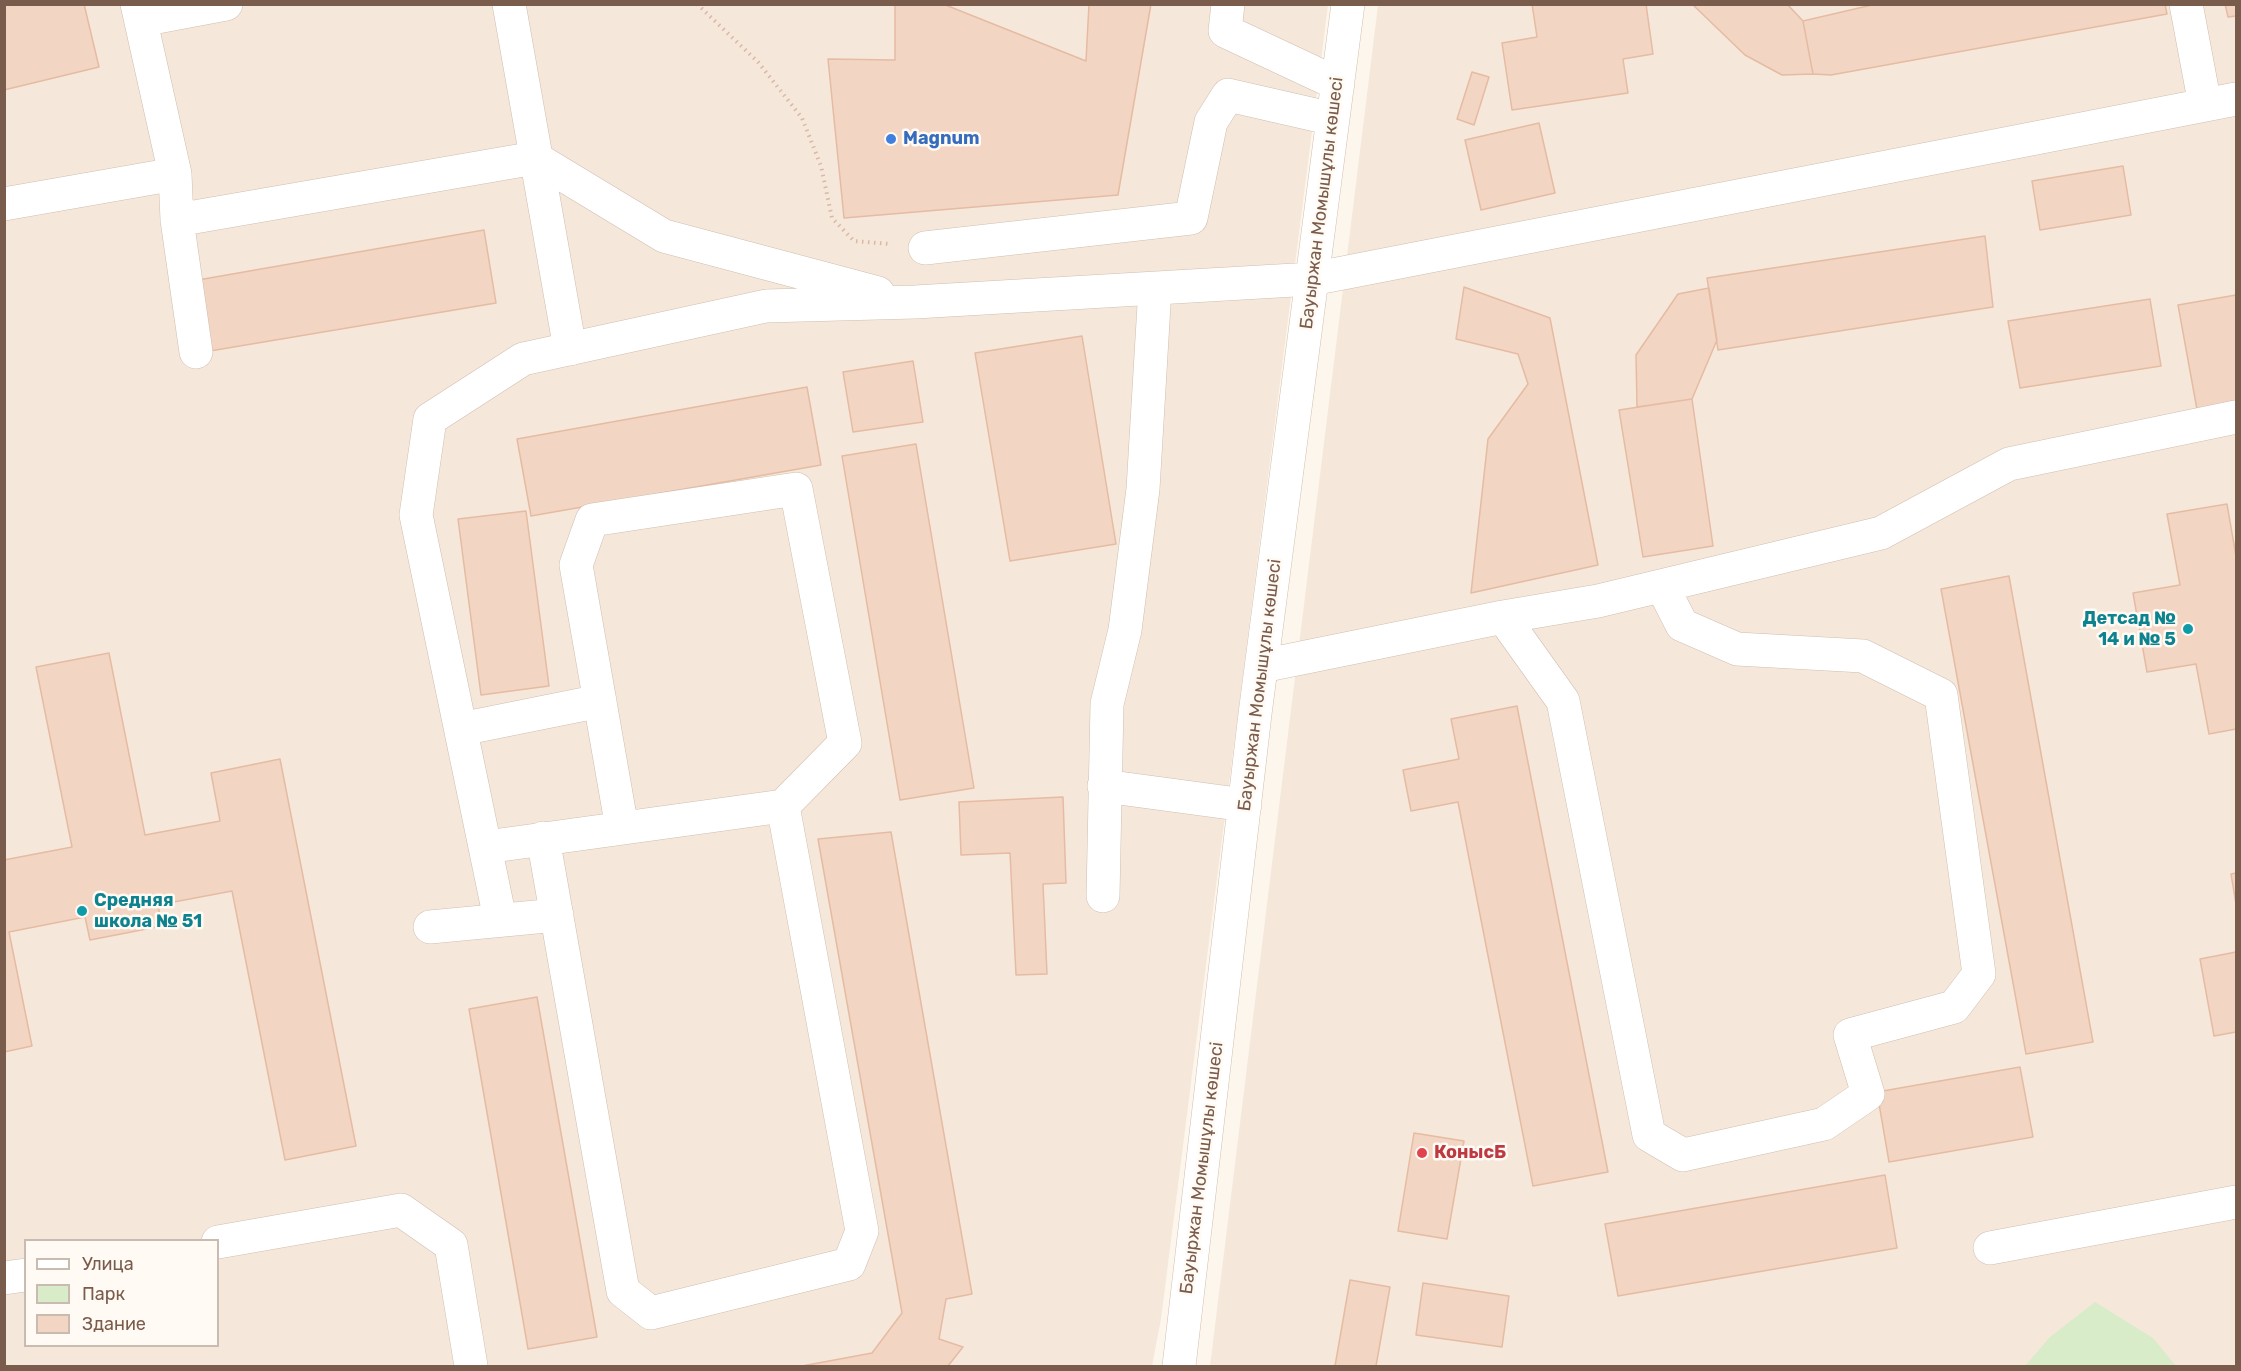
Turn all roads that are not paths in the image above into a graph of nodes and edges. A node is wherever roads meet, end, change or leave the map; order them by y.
1 (226, 4) edge
2 (509, 4) edge
3 (1228, 4) edge
4 (1348, 4) edge
5 (2186, 4) edge
6 (139, 12) edge
7 (1338, 84) junction
8 (2221, 102) edge
9 (1333, 118) junction
10 (535, 158) junction
11 (175, 174) junction
12 (4, 204) edge
13 (177, 220) junction
14 (926, 248) road end
15 (1312, 279) junction
16 (1155, 288) junction
17 (915, 302) junction
18 (570, 349) junction
19 (196, 352) dead end
20 (2236, 417) edge
21 (1662, 586) junction
22 (1503, 617) junction
23 (1262, 666) junction
24 (600, 701) junction
25 (461, 729) junction
26 (1104, 786) junction
27 (1245, 805) junction
28 (783, 806) junction
29 (622, 828) junction
30 (543, 838) junction
31 (486, 847) junction
32 (1103, 896) dead end
33 (557, 915) junction
34 (500, 919) junction
35 (430, 927) dead end
36 (2236, 1202) edge
37 (219, 1242) edge
38 (1990, 1248) dead end
39 (24, 1275) edge
40 (4, 1278) edge
41 (471, 1366) edge
42 (1179, 1366) edge

1 - 6 street
2 - 10 street
3 - 7 street
4 - 7 street, Бауыржан Момышұлы көшесі
5 - 8 street
6 - 11 street
7 - 9 street, Бауыржан Момышұлы көшесі
8 - 15 street
9 - 14 street
9 - 15 street, Бауыржан Момышұлы көшесі
10 - 13 street
10 - 17 street
10 - 18 street
11 - 12 street
11 - 13 street
13 - 19 street
15 - 16 street
15 - 23 street, Бауыржан Момышұлы көшесі
16 - 17 street
16 - 26 street
17 - 18 street
18 - 25 street
20 - 21 street
21 - 22 street
21 - 22 street
22 - 23 street
23 - 27 street, Бауыржан Момышұлы көшесі
24 - 25 street
24 - 28 street
24 - 29 street
25 - 31 street
26 - 27 street
26 - 32 street
27 - 42 street, Бауыржан Момышұлы көшесі
28 - 29 street
28 - 33 street
29 - 30 street
30 - 31 street
30 - 33 street
31 - 34 street
33 - 34 street
34 - 35 street
36 - 38 street
37 - 41 street
39 - 40 street

